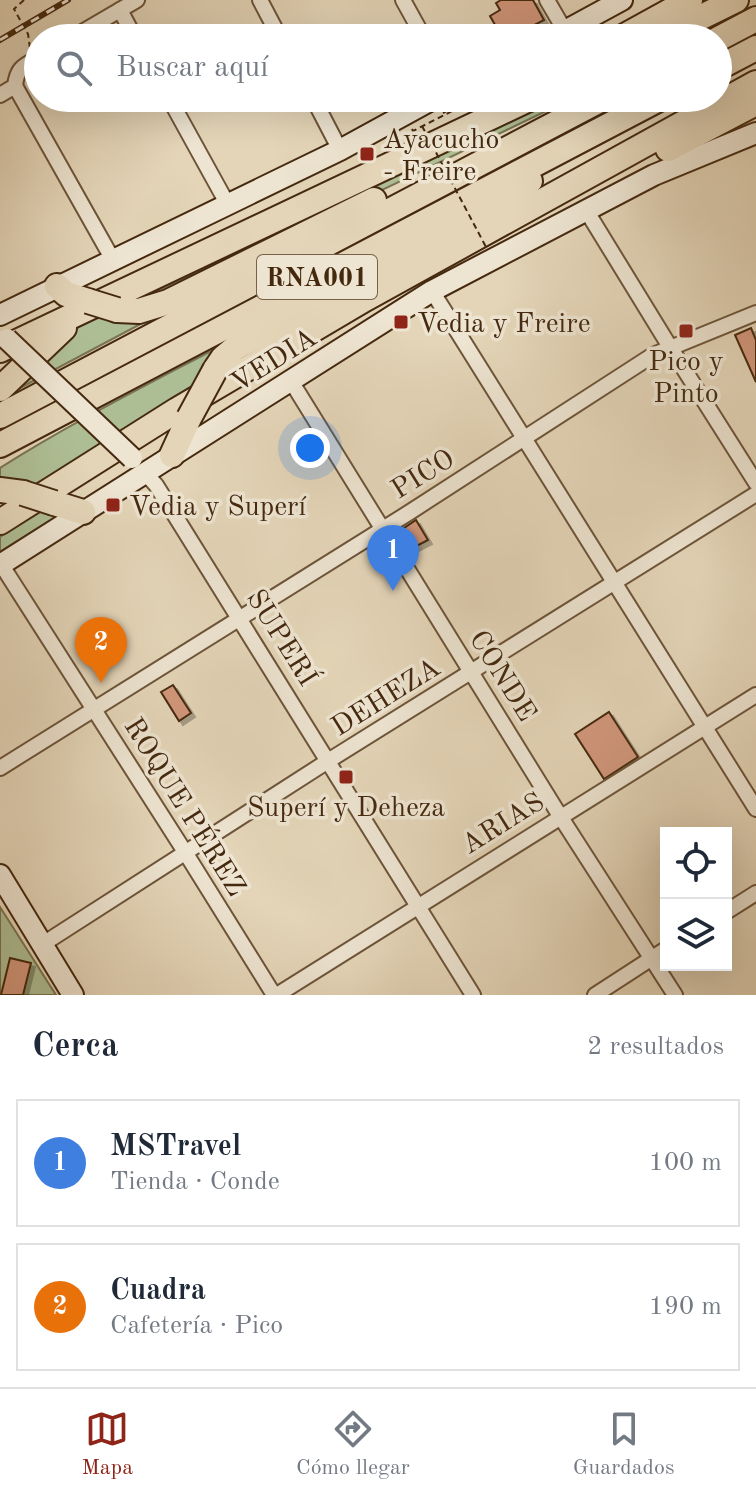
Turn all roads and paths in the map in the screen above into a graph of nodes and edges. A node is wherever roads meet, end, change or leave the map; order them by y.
1 (24, 0) edge
2 (137, 0) edge
3 (260, 0) edge
4 (403, 0) edge
5 (547, 0) edge
6 (622, 0) edge
7 (690, 0) edge
8 (736, 0) edge
9 (120, 10) junction
10 (756, 19) edge
11 (96, 24) edge
12 (128, 24) edge
13 (273, 24) edge
14 (416, 24) edge
15 (555, 24) edge
16 (579, 24) edge
17 (646, 24) edge
18 (687, 24) edge
19 (24, 27) edge
20 (732, 32) edge
21 (756, 48) edge
22 (732, 61) edge
23 (24, 66) edge
24 (756, 83) edge
25 (15, 86) junction
26 (0, 95) edge
27 (732, 96) edge
28 (24, 102) edge
29 (756, 103) edge
30 (30, 112) edge
31 (177, 112) edge
32 (320, 112) edge
33 (409, 112) edge
34 (445, 112) edge
35 (450, 112) edge
36 (492, 112) edge
37 (501, 112) edge
38 (577, 112) edge
39 (635, 112) edge
40 (703, 112) edge
41 (622, 119) junction
42 (422, 126) junction
43 (463, 130) junction
44 (756, 133) edge
45 (532, 136) junction
46 (340, 150) junction
47 (228, 205) junction
48 (586, 210) junction
49 (505, 221) junction
50 (486, 247) dead end
51 (113, 260) junction
52 (57, 286) junction
53 (432, 291) junction
54 (90, 304) junction
55 (756, 313) edge
56 (0, 315) edge
57 (2, 340) edge
58 (670, 347) junction
59 (291, 381) junction
60 (0, 389) edge
61 (0, 416) edge
62 (523, 439) junction
63 (5, 443) edge
64 (172, 455) junction
65 (138, 465) junction
66 (756, 483) edge
67 (12, 491) edge
68 (756, 494) edge
69 (83, 512) junction
70 (0, 522) edge
71 (381, 529) junction
72 (1, 565) edge
73 (616, 583) junction
74 (238, 618) junction
75 (472, 672) junction
76 (756, 695) edge
77 (94, 709) junction
78 (705, 725) junction
79 (328, 761) junction
80 (0, 768) edge
81 (756, 809) edge
82 (560, 816) junction
83 (185, 852) junction
84 (0, 875) edge
85 (756, 893) edge
86 (417, 906) junction
87 (732, 908) edge
88 (43, 944) junction
89 (660, 953) edge
90 (652, 958) junction
91 (73, 995) edge
92 (276, 995) edge
93 (473, 995) edge
94 (595, 995) edge
95 (675, 995) edge

1 - 19 path
2 - 9 street
3 - 13 street
4 - 14 street
5 - 15 street
6 - 16 street
7 - 17 highway
8 - 18 highway
9 - 11 street
9 - 12 street
10 - 20 highway
21 - 22 highway
23 - 25 street
24 - 27 highway
25 - 26 street
25 - 28 street
29 - 49 highway
30 - 51 street
31 - 47 street
32 - 46 street
33 - 46 street
34 - 42 path
35 - 42 path
36 - 43 highway
37 - 43 highway
38 - 45 highway, RNA001
39 - 41 highway, RNA001
40 - 49 highway
41 - 63 highway, RNA001
41 - 64 highway, bridge
42 - 50 path, bridge
43 - 54 highway
44 - 48 street, VEDIA
45 - 54 highway, bridge
45 - 61 highway, RNA001
46 - 47 street
47 - 51 street
48 - 53 street, VEDIA
48 - 58 street
49 - 70 highway
51 - 52 street
52 - 54 highway
52 - 56 street
53 - 59 street, VEDIA
53 - 62 street
54 - 57 highway
54 - 60 highway
55 - 58 street, PICO
57 - 65 street, SUPERÍ, bridge
58 - 62 street, PICO
58 - 66 street
59 - 64 street, VEDIA
59 - 71 street, CONDE
62 - 71 street, PICO
62 - 73 street
64 - 65 street, VEDIA
65 - 69 street, VEDIA
65 - 74 street, SUPERÍ
67 - 69 highway, bridge
68 - 73 street, DEHEZA
69 - 72 street, VEDIA
71 - 74 street, PICO
71 - 75 street, CONDE
72 - 77 street, ROQUE PÉREZ
73 - 75 street, DEHEZA
73 - 78 street
74 - 77 street, PICO
74 - 79 street, SUPERÍ
75 - 79 street, DEHEZA
75 - 82 street, CONDE
76 - 78 street, ARIAS
77 - 80 street, PICO
77 - 83 street, ROQUE PÉREZ
78 - 81 street
78 - 82 street, ARIAS
79 - 83 street, DEHEZA
79 - 86 street, SUPERÍ
82 - 86 street, ARIAS
82 - 90 street, CONDE
83 - 88 street, DEHEZA
83 - 92 street, ROQUE PÉREZ
84 - 88 street
85 - 87 street
86 - 92 street, ARIAS
86 - 93 street, SUPERÍ
88 - 91 street
89 - 90 street
90 - 94 street
90 - 95 street, CONDE

